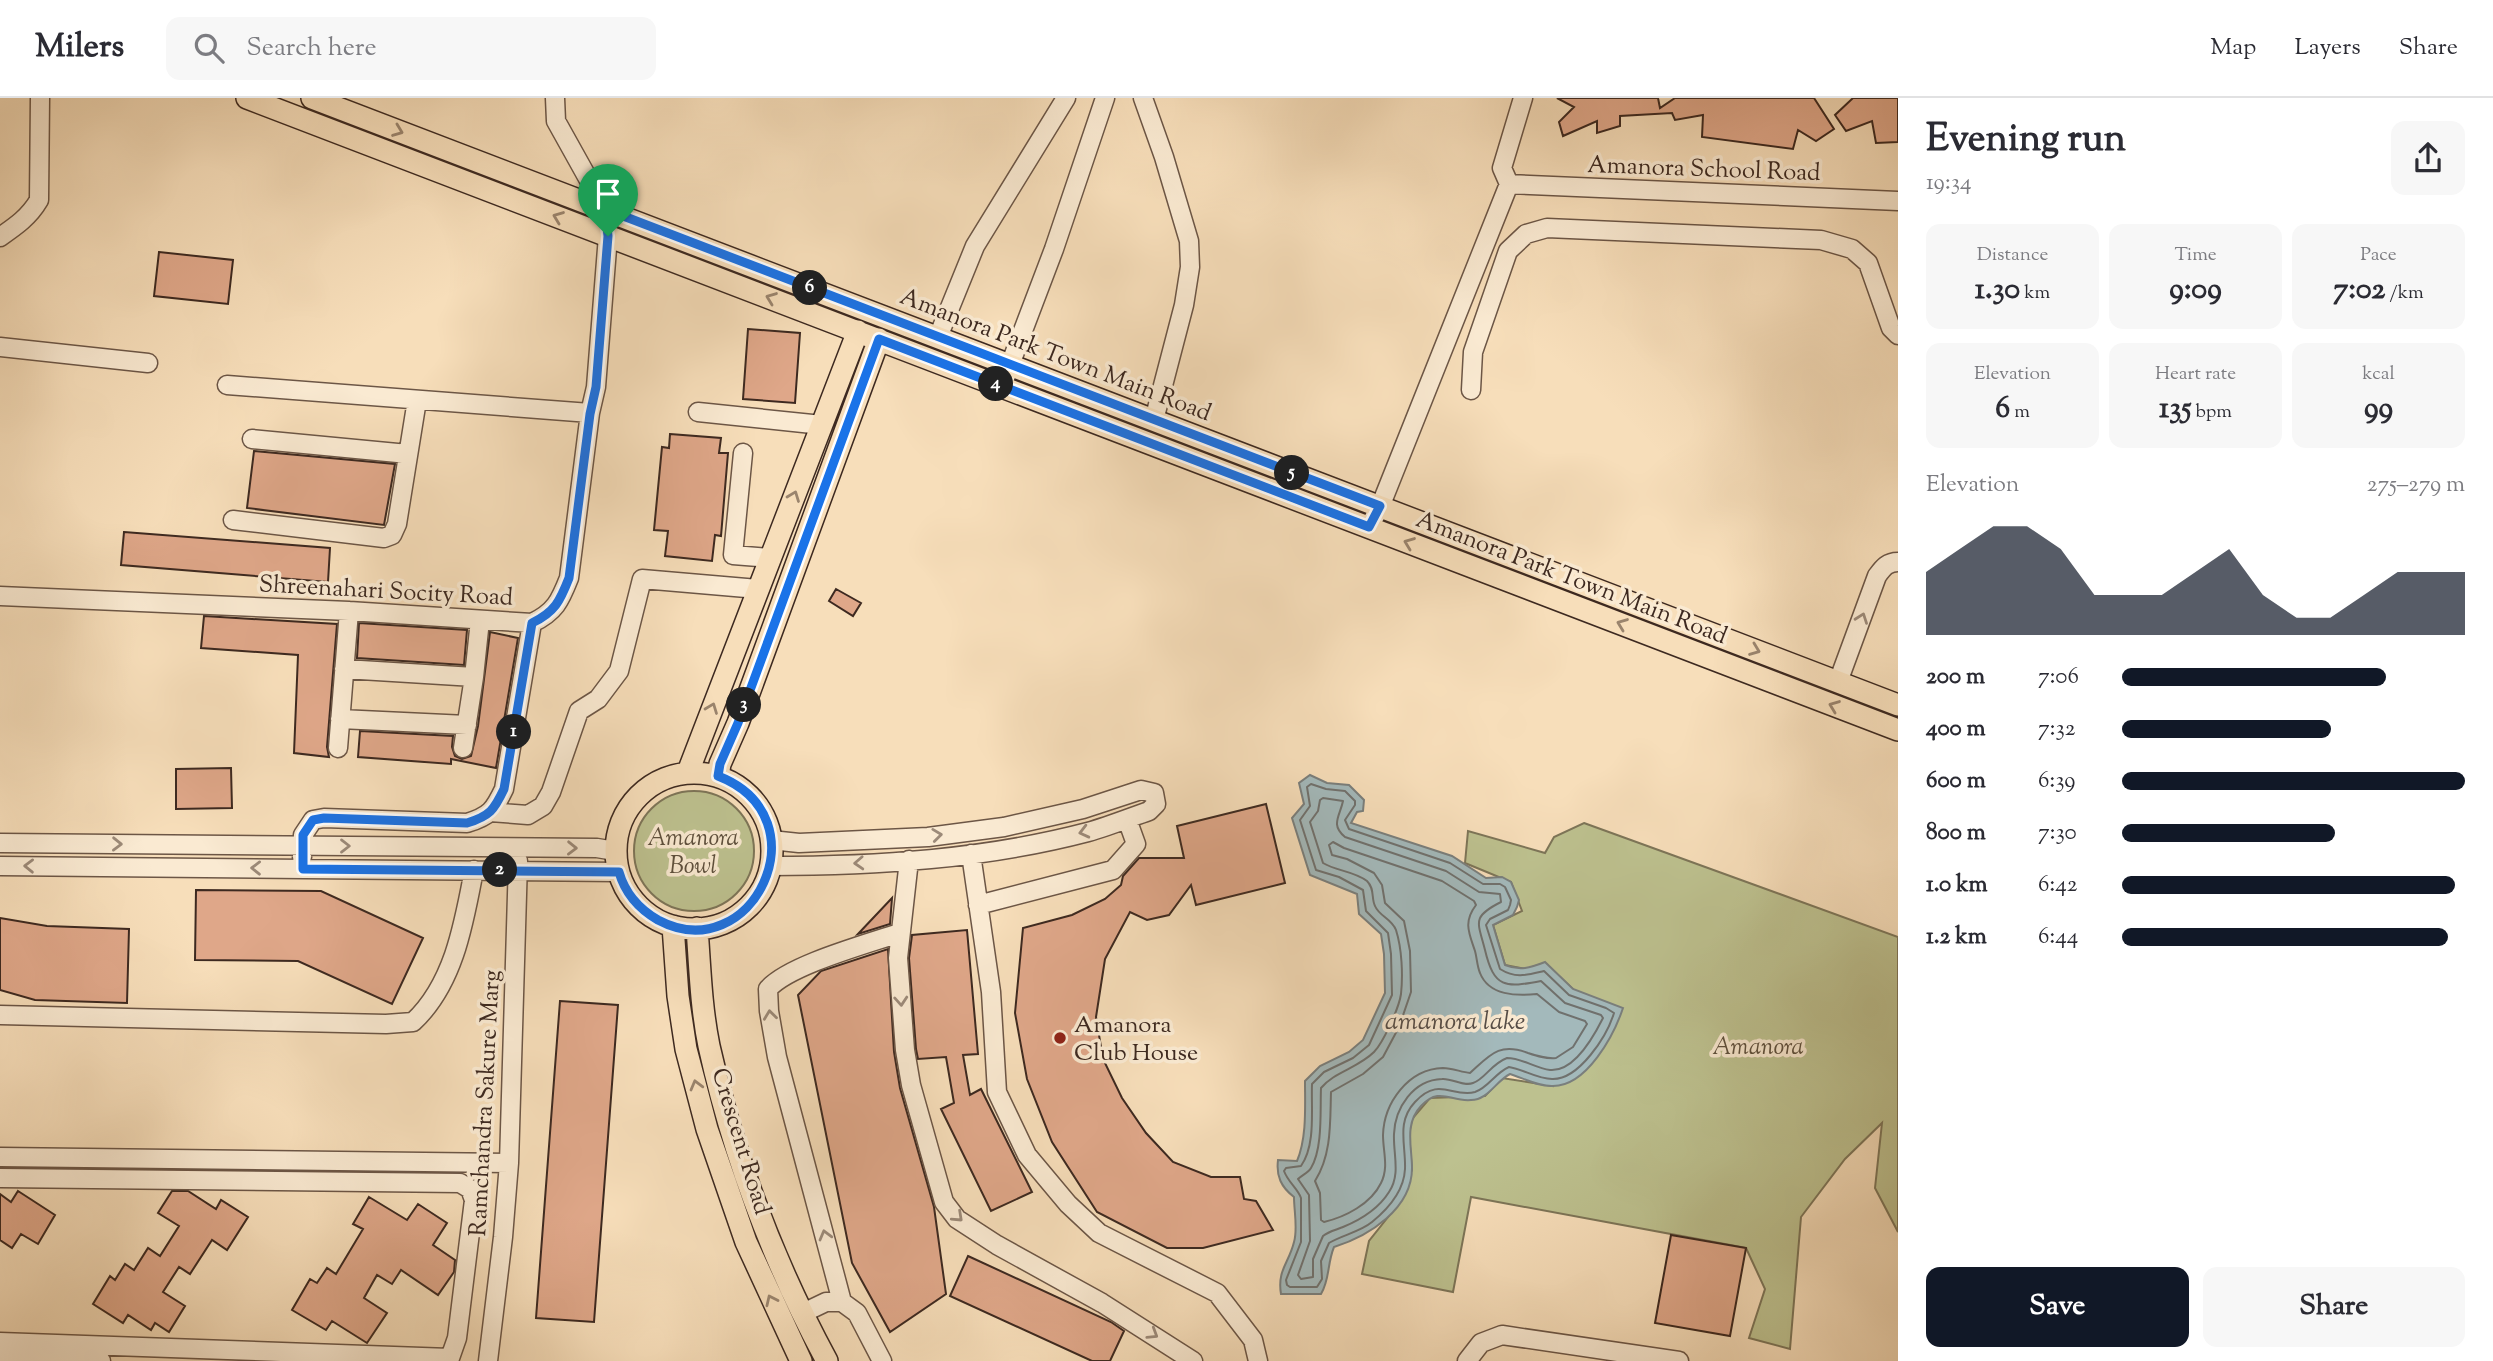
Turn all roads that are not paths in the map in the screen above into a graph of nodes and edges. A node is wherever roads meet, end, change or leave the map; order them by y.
1 (40, 98) edge
2 (247, 98) edge
3 (312, 98) edge
4 (555, 98) edge
5 (1066, 98) edge
6 (1105, 98) edge
7 (1143, 98) edge
8 (1523, 98) edge
9 (1509, 184) junction
10 (1898, 201) edge
11 (605, 209) junction
12 (608, 236) junction
13 (0, 237) edge
14 (858, 331) junction
15 (1898, 335) edge
16 (938, 337) junction
17 (879, 339) junction
18 (0, 347) edge
19 (148, 363) dead end
20 (1011, 365) junction
21 (227, 385) dead end
22 (1002, 386) junction
23 (1471, 390) dead end
24 (417, 400) junction
25 (698, 412) dead end
26 (590, 414) junction
27 (1154, 420) junction
28 (822, 425) junction
29 (252, 439) dead end
30 (743, 453) dead end
31 (408, 454) junction
32 (1380, 506) junction
33 (233, 520) dead end
34 (1369, 527) junction
35 (770, 558) junction
36 (1898, 562) edge
37 (758, 589) junction
38 (0, 596) edge
39 (349, 611) junction
40 (480, 620) junction
41 (532, 623) junction
42 (344, 669) junction
43 (474, 677) junction
44 (1838, 682) junction
45 (1898, 705) edge
46 (340, 719) junction
47 (467, 725) junction
48 (1898, 730) edge
49 (338, 748) dead end
50 (463, 748) dead end
51 (688, 772) junction
52 (718, 776) junction
53 (490, 812) junction
54 (1127, 819) junction
55 (412, 822) junction
56 (771, 840) junction
57 (0, 843) edge
58 (302, 846) junction
59 (411, 846) junction
60 (518, 847) junction
61 (971, 854) junction
62 (909, 860) junction
63 (617, 862) junction
64 (0, 866) edge
65 (770, 866) junction
66 (303, 869) junction
67 (410, 870) junction
68 (474, 870) junction
69 (517, 870) junction
70 (978, 905) junction
71 (673, 926) junction
72 (697, 928) junction
73 (900, 933) junction
74 (0, 1015) edge
75 (0, 1157) edge
76 (509, 1163) junction
77 (0, 1178) edge
78 (842, 1301) junction
79 (803, 1313) junction
80 (0, 1342) edge
81 (0, 1355) edge
82 (101, 1361) edge
83 (488, 1361) edge
84 (801, 1361) edge
85 (827, 1361) edge
86 (882, 1361) edge
87 (1193, 1361) edge
88 (1258, 1361) edge
89 (1467, 1361) edge
90 (1679, 1361) edge

1 - 13 street
12 -> 2 main road, Amanora Park Town Main Road
3 -> 11 main road, Amanora Park Town Main Road
4 - 11 street
5 - 16 street
6 - 20 street
7 - 27 street
8 - 9 street
9 - 10 street, Amanora School Road
9 - 32 street
11 - 12 street, Shreenahari Socity Road
11 - 16 main road, Amanora Park Town Main Road
14 -> 12 main road, Amanora Park Town Main Road
12 - 26 street, Shreenahari Socity Road
14 - 17 main road, Amanora Park Town Main Road
14 - 28 main road
15 - 23 street
16 - 20 main road, Amanora Park Town Main Road
17 - 22 main road, Amanora Park Town Main Road
17 - 52 main road
18 - 19 street
20 - 22 street
20 - 27 main road, Amanora Park Town Main Road
21 - 24 street
22 - 34 main road, Amanora Park Town Main Road
24 - 26 street
24 - 31 street
25 - 28 street
26 - 41 street, Shreenahari Socity Road
27 - 32 main road, Amanora Park Town Main Road
35 -> 28 main road
29 - 31 street
30 - 35 street
31 - 33 street
32 - 34 street
32 -> 44 main road, Amanora Park Town Main Road
48 -> 34 main road, Amanora Park Town Main Road
35 - 37 main road
44 -> 36 street
51 -> 37 main road
37 - 53 street
38 - 39 street, Shreenahari Socity Road
39 - 40 street, Shreenahari Socity Road
39 - 42 street
40 - 41 street, Shreenahari Socity Road
40 - 43 street
41 - 53 street
42 - 43 street
42 - 46 street
43 - 47 street
44 - 45 main road, Amanora Park Town Main Road
46 - 47 street
46 - 49 street
47 - 50 street
51 - 52 main road
51 - 63 main road
52 - 56 main road
53 - 55 street
56 -> 54 street
54 -> 61 street
54 - 70 street
55 - 58 street
55 - 59 street
56 - 65 main road
57 -> 58 street
58 -> 59 street
58 - 66 street
59 - 60 street
59 - 67 street
60 -> 63 street
60 - 69 street, Ramchandra Sakure Marg
61 - 62 street
61 - 70 street
62 -> 65 street
62 - 73 street
63 - 69 street
63 - 71 main road
66 -> 64 street
65 - 72 main road
66 - 67 street
67 - 68 street
68 - 69 street
68 - 74 street
69 - 76 street, Ramchandra Sakure Marg
70 - 88 street
71 - 72 main road
84 -> 71 main road, Crescent Road
72 - 79 main road, Crescent Road
78 -> 73 street
73 -> 87 street
75 - 76 street
76 - 83 street, Ramchandra Sakure Marg
77 - 80 street
78 - 79 street
78 - 86 street
79 - 85 main road, Crescent Road
81 - 82 street
89 - 90 street

